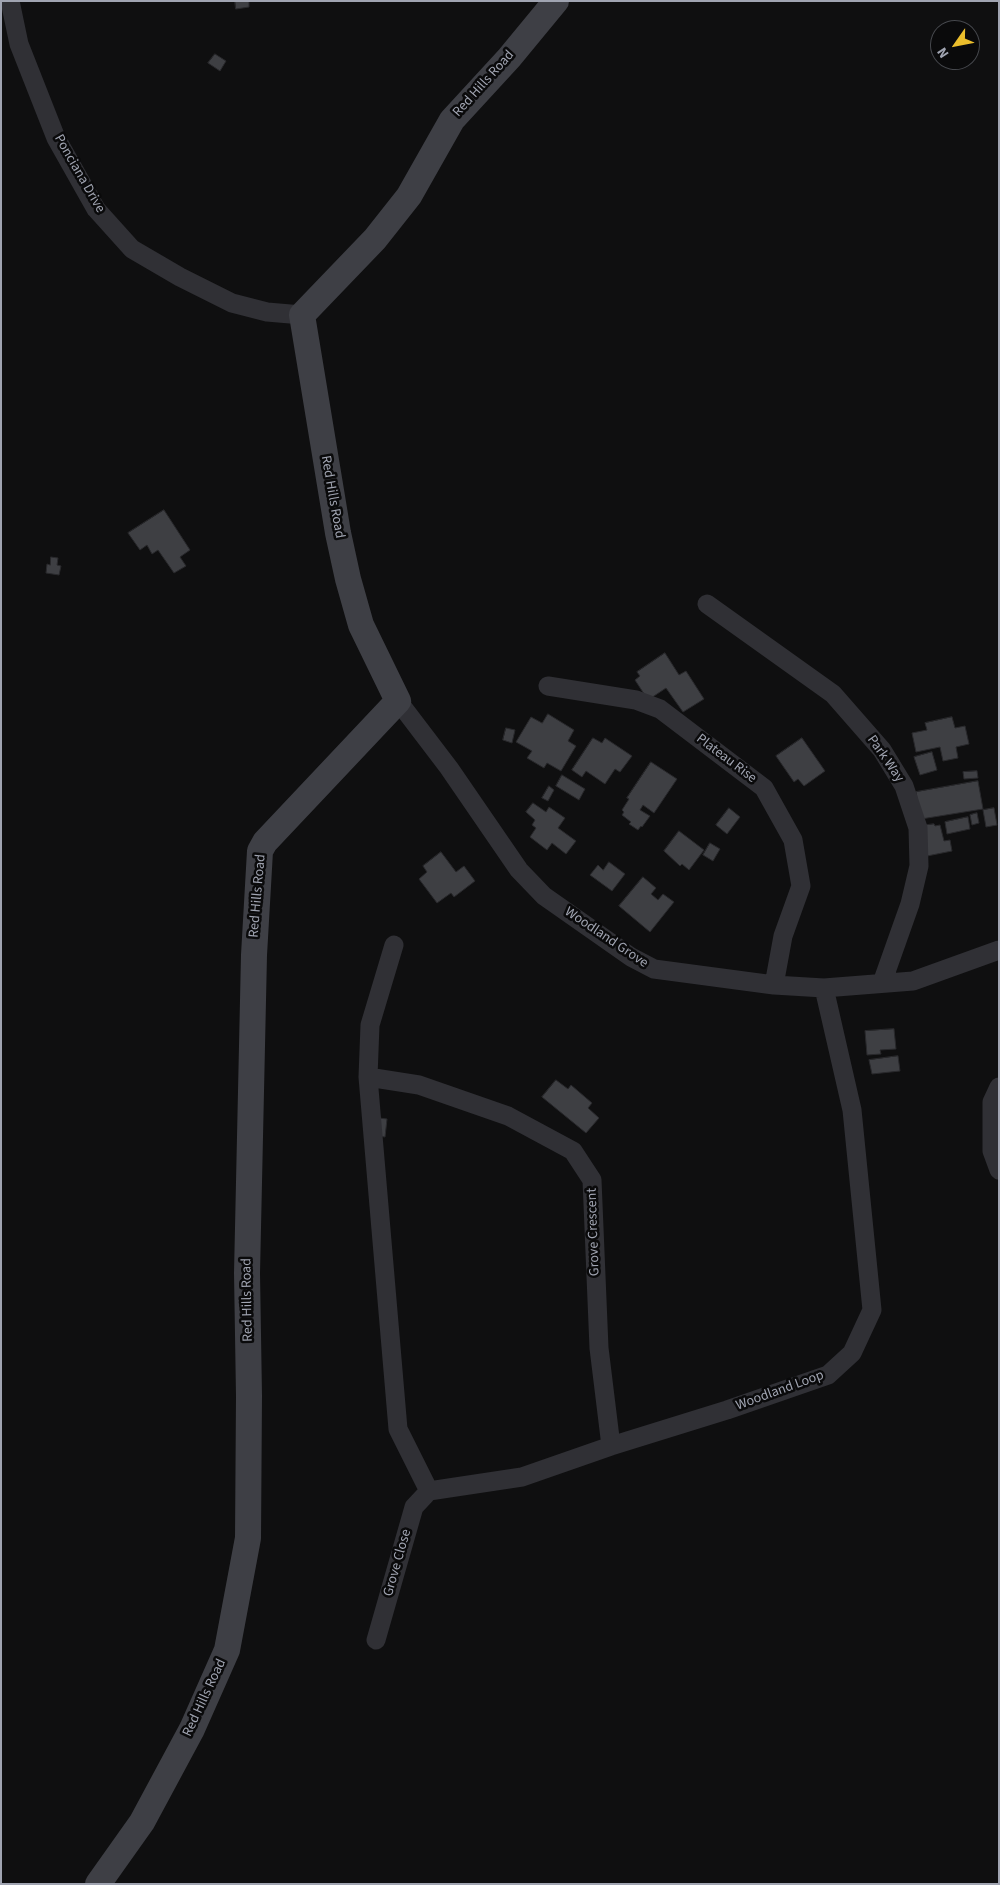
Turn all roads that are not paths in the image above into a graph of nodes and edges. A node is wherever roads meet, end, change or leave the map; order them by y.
1 (10, 1) edge
2 (556, 1) edge
3 (302, 315) junction
4 (707, 604) dead end
5 (548, 686) dead end
6 (398, 701) junction
7 (394, 945) dead end
8 (999, 950) edge
9 (882, 983) junction
10 (774, 985) junction
11 (824, 988) junction
12 (368, 1077) junction
13 (999, 1087) edge
14 (999, 1170) edge
15 (611, 1446) junction
16 (429, 1491) junction
17 (376, 1640) dead end
18 (98, 1884) edge

1 - 3 street, Ponciana Drive
2 - 3 main road, Red Hills Road
3 - 6 main road, Red Hills Road
4 - 9 street, Park Way
5 - 10 street, Plateau Rise
6 - 10 street, Woodland Grove
6 - 18 main road, Red Hills Road
7 - 12 street
8 - 9 street, Woodland Grove
9 - 11 street, Woodland Grove
10 - 11 street, Woodland Grove
11 - 15 street, Woodland Loop
12 - 15 street, Grove Crescent
12 - 16 street
13 - 14 street
15 - 16 street, Woodland Loop
16 - 17 street, Grove Close

